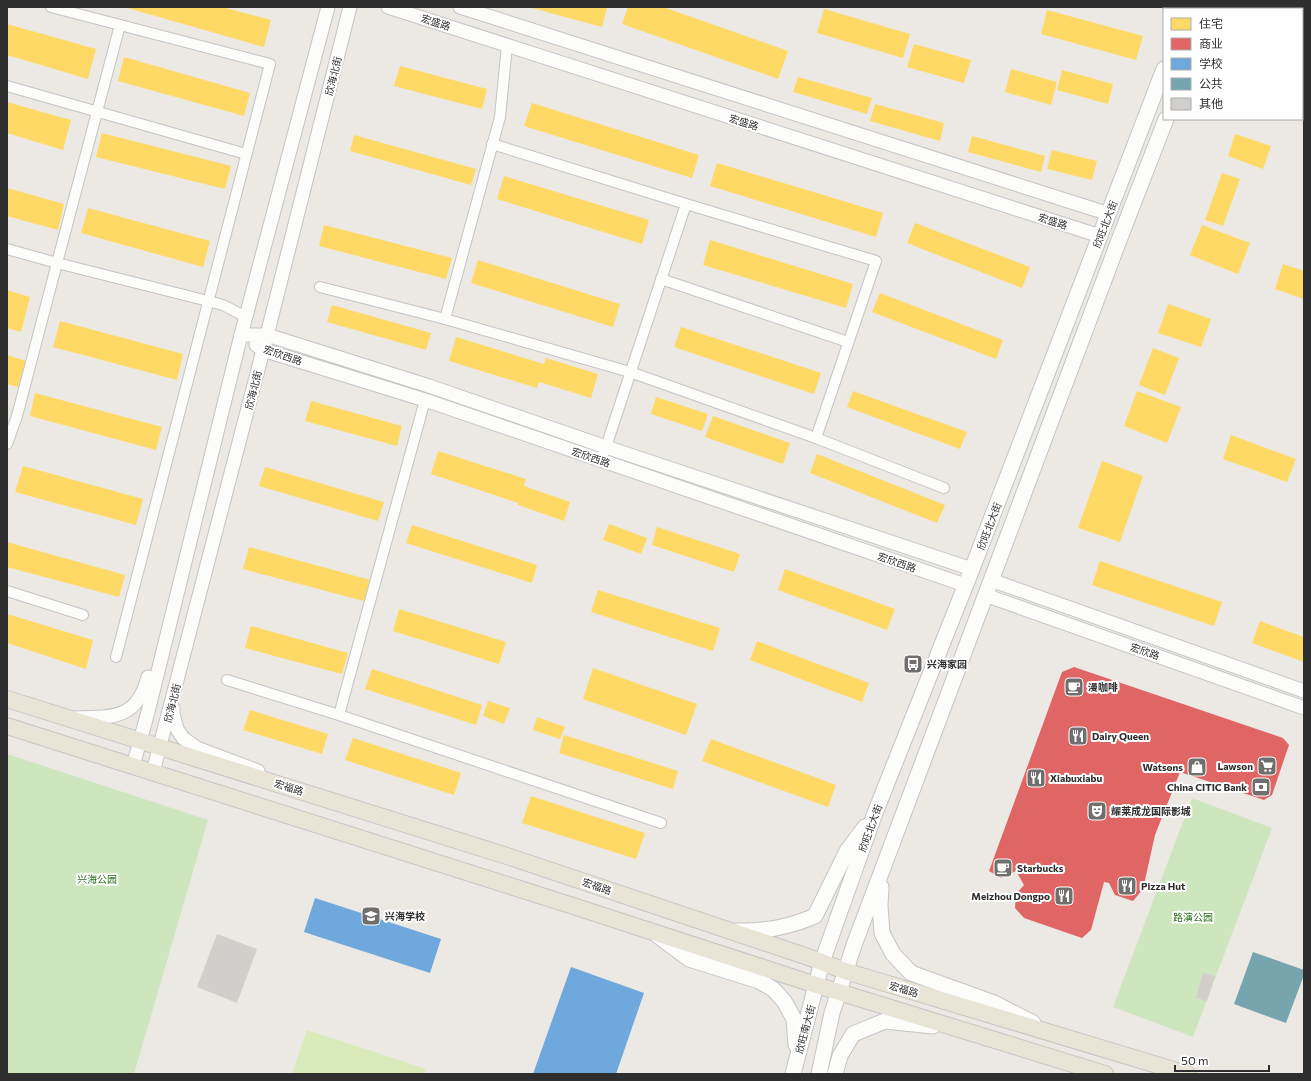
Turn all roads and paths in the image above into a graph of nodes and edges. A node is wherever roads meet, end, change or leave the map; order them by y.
1 (51, 7) edge
2 (328, 7) edge
3 (350, 7) edge
4 (388, 7) edge
5 (460, 7) edge
6 (120, 25) junction
7 (507, 46) junction
8 (1163, 72) edge
9 (7, 86) edge
10 (98, 111) junction
11 (1166, 120) edge
12 (492, 144) junction
13 (246, 154) junction
14 (686, 204) junction
15 (1109, 214) junction
16 (1100, 236) junction
17 (7, 249) edge
18 (57, 263) junction
19 (661, 279) junction
20 (320, 287) dead end
21 (208, 300) junction
22 (246, 317) junction
23 (445, 319) junction
24 (241, 335) junction
25 (267, 335) junction
26 (848, 342) junction
27 (263, 350) junction
28 (630, 372) junction
29 (425, 400) junction
30 (12, 415) edge
31 (816, 438) junction
32 (7, 444) edge
33 (606, 447) junction
34 (601, 460) junction
35 (944, 488) dead end
36 (972, 569) junction
37 (990, 580) junction
38 (965, 585) junction
39 (179, 587) junction
40 (7, 592) edge
41 (985, 595) junction
42 (83, 615) dead end
43 (116, 657) dead end
44 (178, 680) junction
45 (227, 680) dead end
46 (1304, 691) edge
47 (7, 699) edge
48 (1304, 708) edge
49 (339, 715) junction
50 (68, 718) junction
51 (7, 726) edge
52 (140, 741) junction
53 (161, 746) junction
54 (133, 766) junction
55 (153, 772) junction
56 (299, 790) junction
57 (875, 813) junction
58 (661, 823) dead end
59 (882, 873) junction
60 (731, 931) junction
61 (653, 932) junction
62 (822, 962) junction
63 (845, 971) junction
64 (816, 985) junction
65 (838, 992) junction
66 (962, 1030) junction
67 (1055, 1034) junction
68 (792, 1074) edge
69 (819, 1074) edge
70 (835, 1074) edge
71 (1105, 1074) edge
72 (1187, 1074) edge

1 - 6 street
2 - 22 street, 欣海北街
3 - 25 street, 欣海北街
4 - 7 street, 宏盛路
5 - 15 street
6 - 10 street
6 - 13 street
7 - 12 street
7 - 16 street, 宏盛路
8 - 15 main road, 欣旺北大街
9 - 10 street
10 - 13 street
10 - 18 street
11 - 37 main road, 欣旺北大街
12 - 14 street
12 - 23 street
13 - 21 street
14 - 19 street
14 - 26 street
15 - 16 main road, 欣旺北大街
16 - 36 main road, 欣旺北大街
17 - 18 street
18 - 21 street
18 - 30 street
19 - 26 street
19 - 28 street
20 - 23 street
21 - 22 street
21 - 43 street
22 - 24 street, 欣海北街
23 - 28 street
24 - 25 street, 宏欣西路
24 - 27 street, 宏欣西路
24 - 39 street, 欣海北街
25 - 27 street, 欣海北街
25 - 33 street, 宏欣西路
26 - 31 street
27 - 29 street, 宏欣西路
27 - 44 street, 欣海北街
28 - 31 street
28 - 33 street
29 - 34 street, 宏欣西路
29 - 49 street
30 - 32 street
31 - 35 street
33 - 34 street
33 - 36 street, 宏欣西路
34 - 38 street, 宏欣西路
36 - 38 main road, 欣旺北大街
37 - 41 main road, 欣旺北大街
37 - 46 street, 宏欣路
38 - 57 main road, 欣旺北大街
39 - 50 street
39 - 52 street, 欣海北街
40 - 42 street
41 - 48 street, 宏欣路
41 - 59 main road, 欣旺北大街
44 - 53 street, 欣海北街
44 - 56 street
45 - 49 street
47 - 50 main road, 宏福路
49 - 58 street
50 - 52 main road, 宏福路
51 - 54 main road
52 - 53 main road, 宏福路
52 - 54 street, 欣海北街
53 - 55 street, 欣海北街
53 - 56 main road, 宏福路
54 - 55 main road
55 - 61 main road
56 - 60 main road, 宏福路
57 - 60 main road
57 - 62 main road, 欣旺北大街
59 - 63 main road, 欣旺北大街
59 - 67 main road
60 - 62 main road, 宏福路
61 - 64 main road
61 - 68 main road
62 - 63 main road, 宏福路
62 - 64 main road, 欣旺北大街
63 - 65 main road, 欣旺北大街
63 - 67 main road, 宏福路
64 - 65 main road
64 - 68 main road, 欣旺南大街
65 - 66 main road
65 - 69 main road
66 - 70 main road
66 - 71 main road
67 - 72 main road, 宏福路

